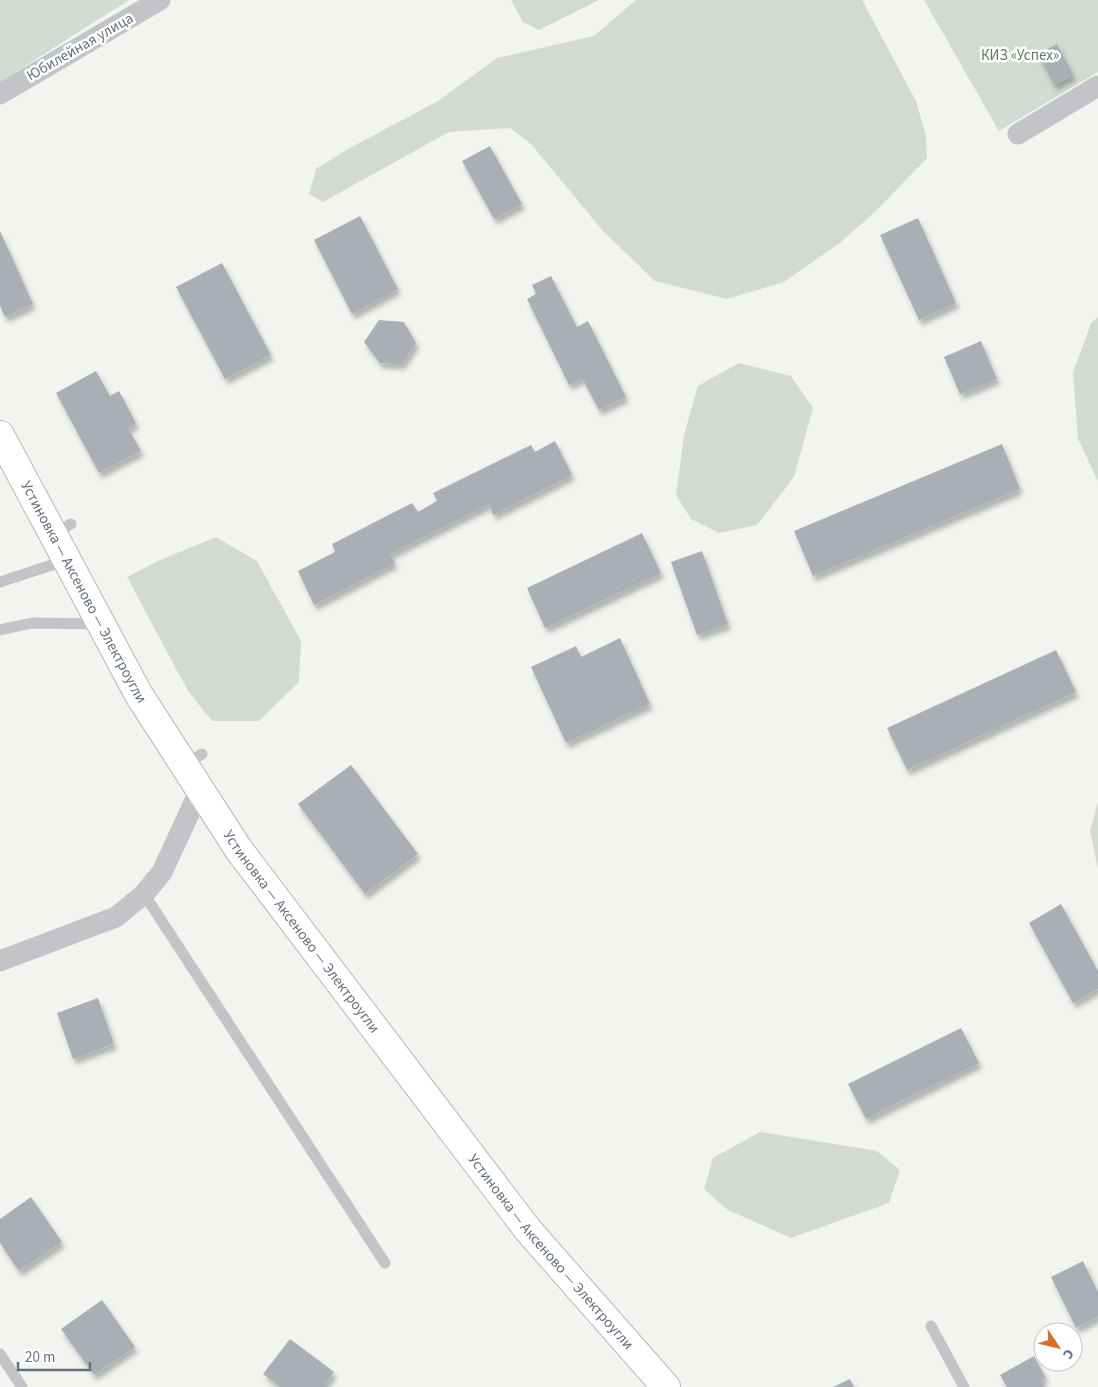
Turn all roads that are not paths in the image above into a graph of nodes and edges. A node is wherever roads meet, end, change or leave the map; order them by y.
1 (160, 0) edge
2 (1098, 86) edge
3 (0, 94) edge
4 (1018, 134) dead end
5 (0, 435) edge
6 (67, 560) junction
7 (0, 582) edge
8 (100, 624) junction
9 (0, 630) edge
10 (200, 790) junction
11 (144, 894) junction
12 (0, 961) edge
13 (384, 1263) dead end
14 (931, 1326) dead end
15 (0, 1354) edge
16 (22, 1387) edge
17 (666, 1387) edge
18 (964, 1387) edge

1 - 3 street, Юбилейная улица
2 - 4 street
5 - 6 main road, Устиновка — Аксеново — Электроугли
6 - 7 lane
6 - 8 main road, Устиновка — Аксеново — Электроугли
8 - 9 lane
8 - 10 main road, Устиновка — Аксеново — Электроугли
10 - 11 street
10 - 17 main road, Устиновка — Аксеново — Электроугли
11 - 12 street
11 - 13 lane
14 - 18 lane
15 - 16 lane

